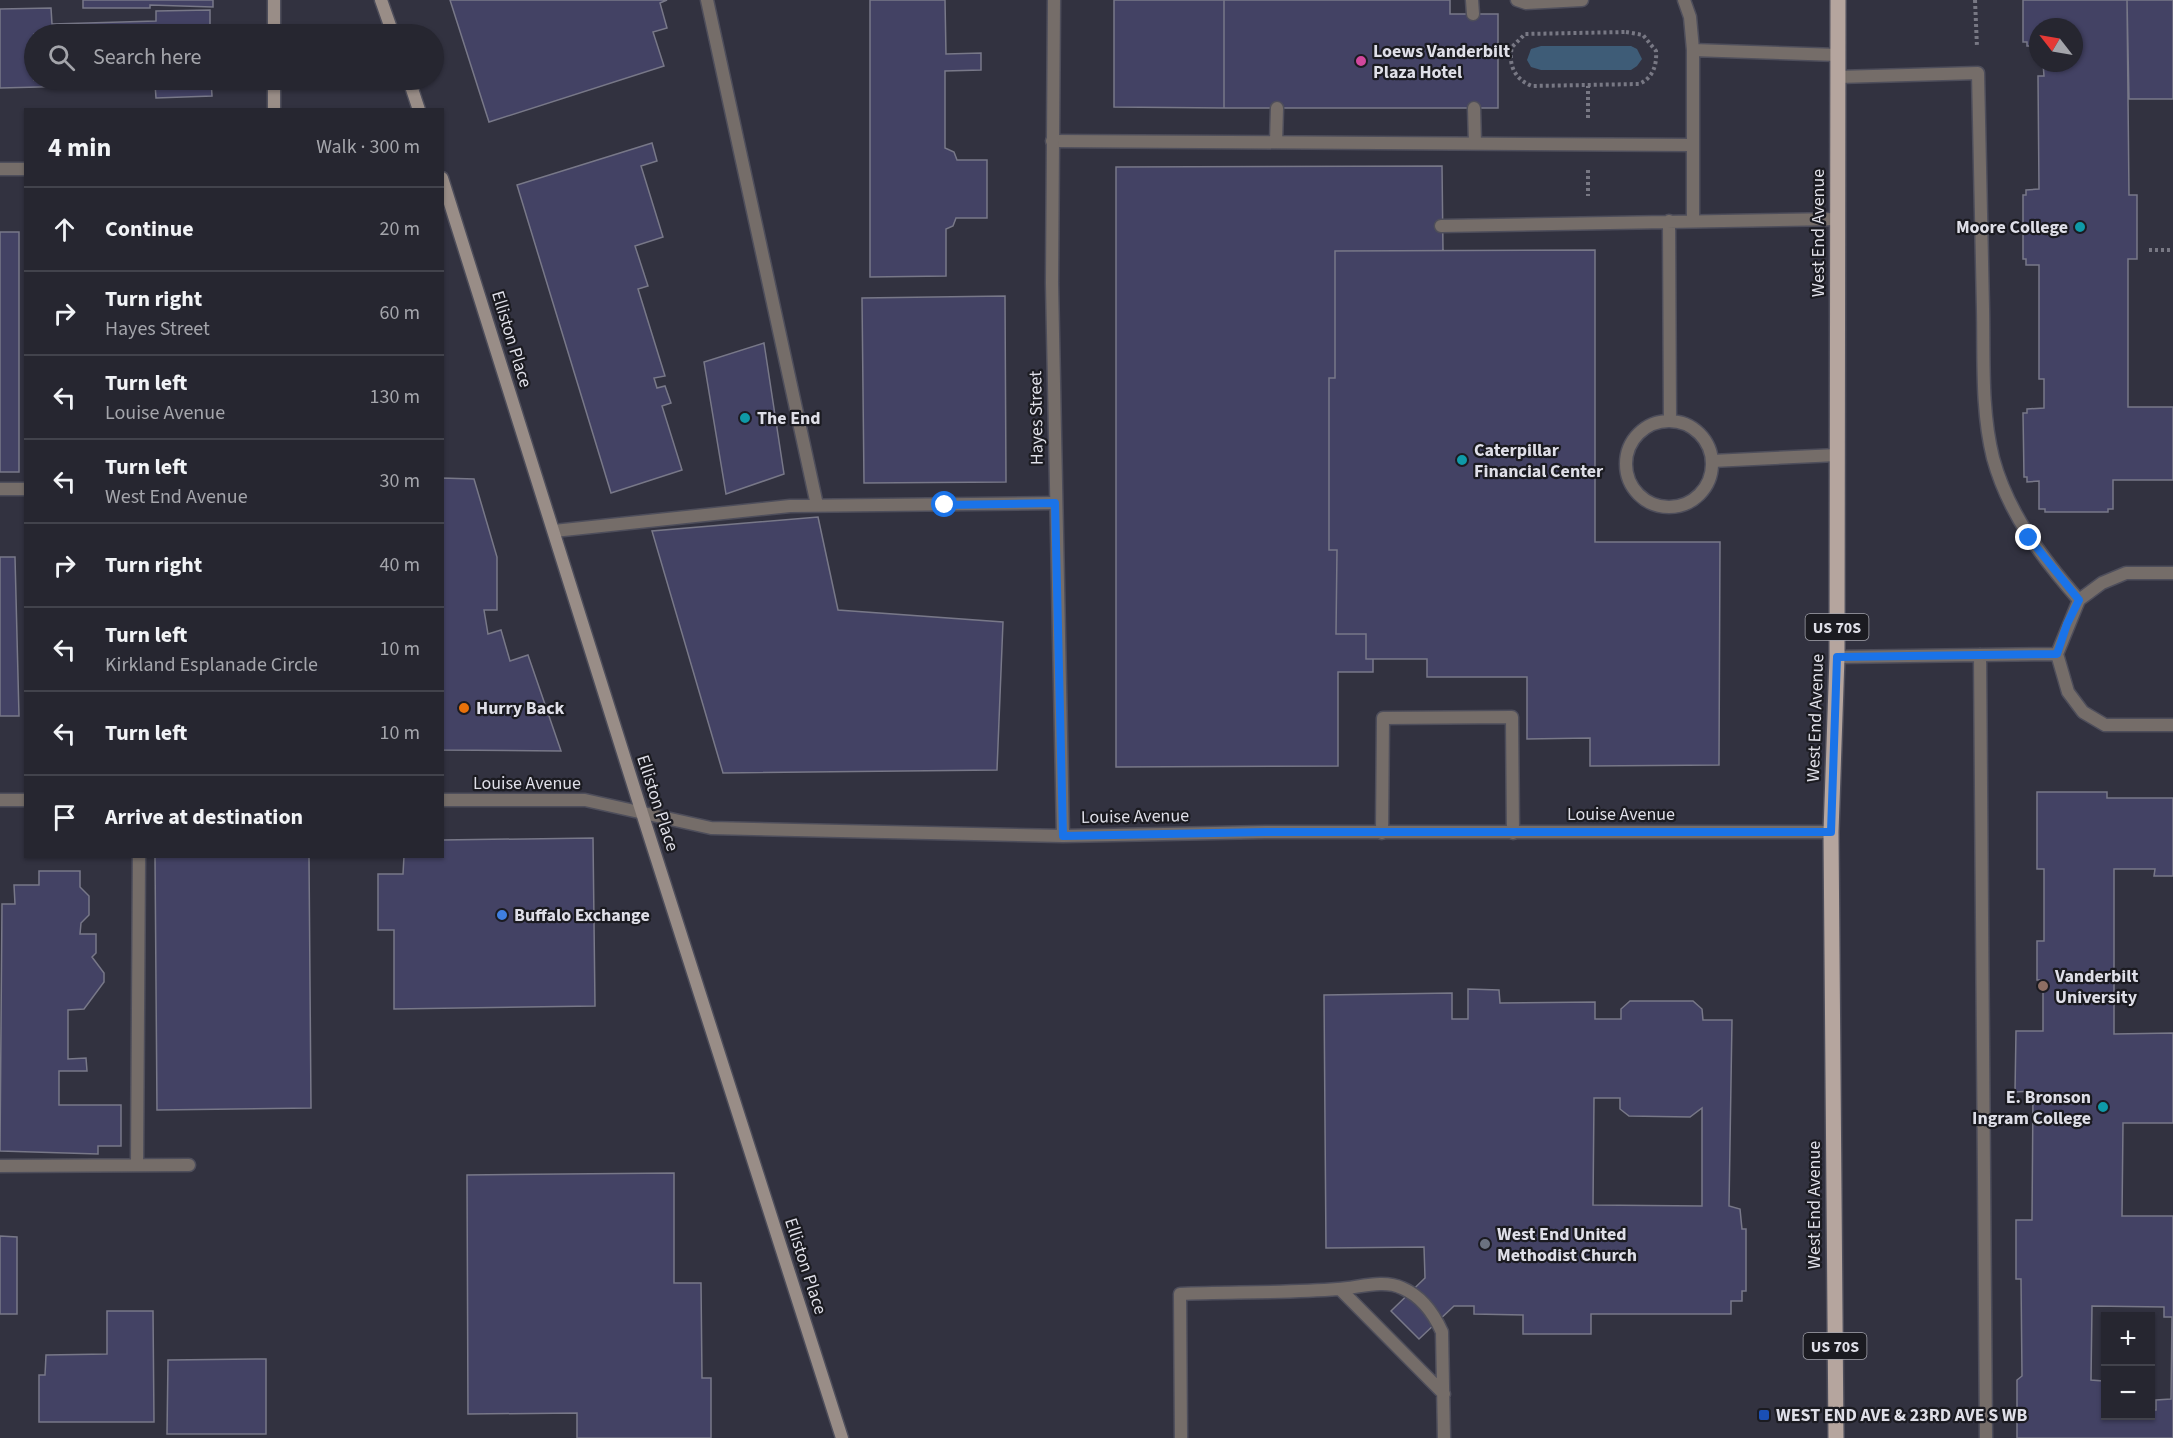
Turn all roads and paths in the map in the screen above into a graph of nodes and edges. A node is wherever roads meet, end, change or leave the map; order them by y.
1 (274, 0) edge
2 (381, 0) edge
3 (706, 0) edge
4 (1054, 0) edge
5 (1472, 0) edge
6 (1517, 0) edge
7 (1582, 0) edge
8 (1684, 0) edge
9 (1838, 0) edge
10 (1976, 0) edge
11 (1473, 14) dead end
12 (274, 24) edge
13 (389, 24) edge
14 (1693, 50) junction
15 (1838, 55) junction
16 (1978, 73) junction
17 (1838, 77) junction
18 (1624, 86) joint
19 (274, 90) edge
20 (412, 90) edge
21 (274, 108) edge
22 (418, 108) edge
23 (1277, 108) dead end
24 (1474, 108) dead end
25 (1052, 141) junction
26 (1276, 142) junction
27 (1475, 143) junction
28 (1692, 144) junction
29 (0, 169) edge
30 (24, 169) edge
31 (444, 184) edge
32 (1838, 219) junction
33 (1669, 221) junction
34 (1693, 221) junction
35 (1441, 226) dead end
36 (2149, 250) dead end
37 (2173, 250) edge
38 (1670, 420) junction
39 (1837, 455) junction
40 (1712, 461) junction
41 (0, 489) edge
42 (24, 489) edge
43 (1055, 503) junction
44 (817, 505) junction
45 (554, 531) junction
46 (2173, 573) edge
47 (2079, 600) junction
48 (2057, 654) junction
49 (1980, 655) junction
50 (1837, 657) junction
51 (2173, 725) edge
52 (0, 800) edge
53 (24, 800) edge
54 (444, 800) edge
55 (642, 813) junction
56 (1831, 832) junction
57 (1382, 833) junction
58 (1514, 833) junction
59 (1063, 836) junction
60 (139, 858) edge
61 (137, 1165) junction
62 (189, 1165) dead end
63 (0, 1166) edge
64 (1340, 1289) junction
65 (1444, 1394) junction
66 (842, 1438) edge
67 (1181, 1438) edge
68 (1444, 1438) edge
69 (1836, 1438) edge
70 (1986, 1438) edge

1 - 12 main road
2 - 13 main road
3 - 44 street
4 - 25 street, Hayes Street
5 - 11 street
6 - 7 street
8 - 14 street
9 - 15 main road, West End Avenue / US 70S
10 - 16 path
14 - 15 street
14 - 28 street
15 - 17 main road, West End Avenue / US 70S
16 - 17 street
16 - 47 street
17 - 32 main road, West End Avenue / US 70S
18 - 18 path
19 - 21 main road
20 - 22 main road
23 - 26 street
24 - 27 street
25 - 26 street
25 - 43 street, Hayes Street
26 - 27 street
27 - 28 street
28 - 34 street
29 - 30 street
31 - 45 main road, Elliston Place
32 - 34 street
32 - 39 main road, West End Avenue / US 70S
33 - 34 street
33 - 35 street
33 - 38 street
36 - 37 path
38 - 40 street
38 - 40 street
39 - 40 street
39 - 50 main road, West End Avenue / US 70S
41 - 42 street
43 - 44 street
43 - 59 street, Hayes Street
44 - 45 street
45 - 55 main road, Elliston Place
46 - 47 street
47 - 48 street
48 - 49 street
48 - 51 street
49 - 50 street
49 - 70 street
50 - 56 main road, West End Avenue / US 70S
52 - 53 street
54 - 55 street, Louise Avenue
55 - 59 street, Louise Avenue
55 - 66 main road, Elliston Place
56 - 58 street, Louise Avenue
56 - 69 main road, West End Avenue / US 70S
57 - 58 street, Louise Avenue
57 - 58 street
57 - 59 street, Louise Avenue
60 - 61 street
61 - 62 street
61 - 63 street
64 - 65 street
64 - 65 street
64 - 67 street
65 - 68 street

